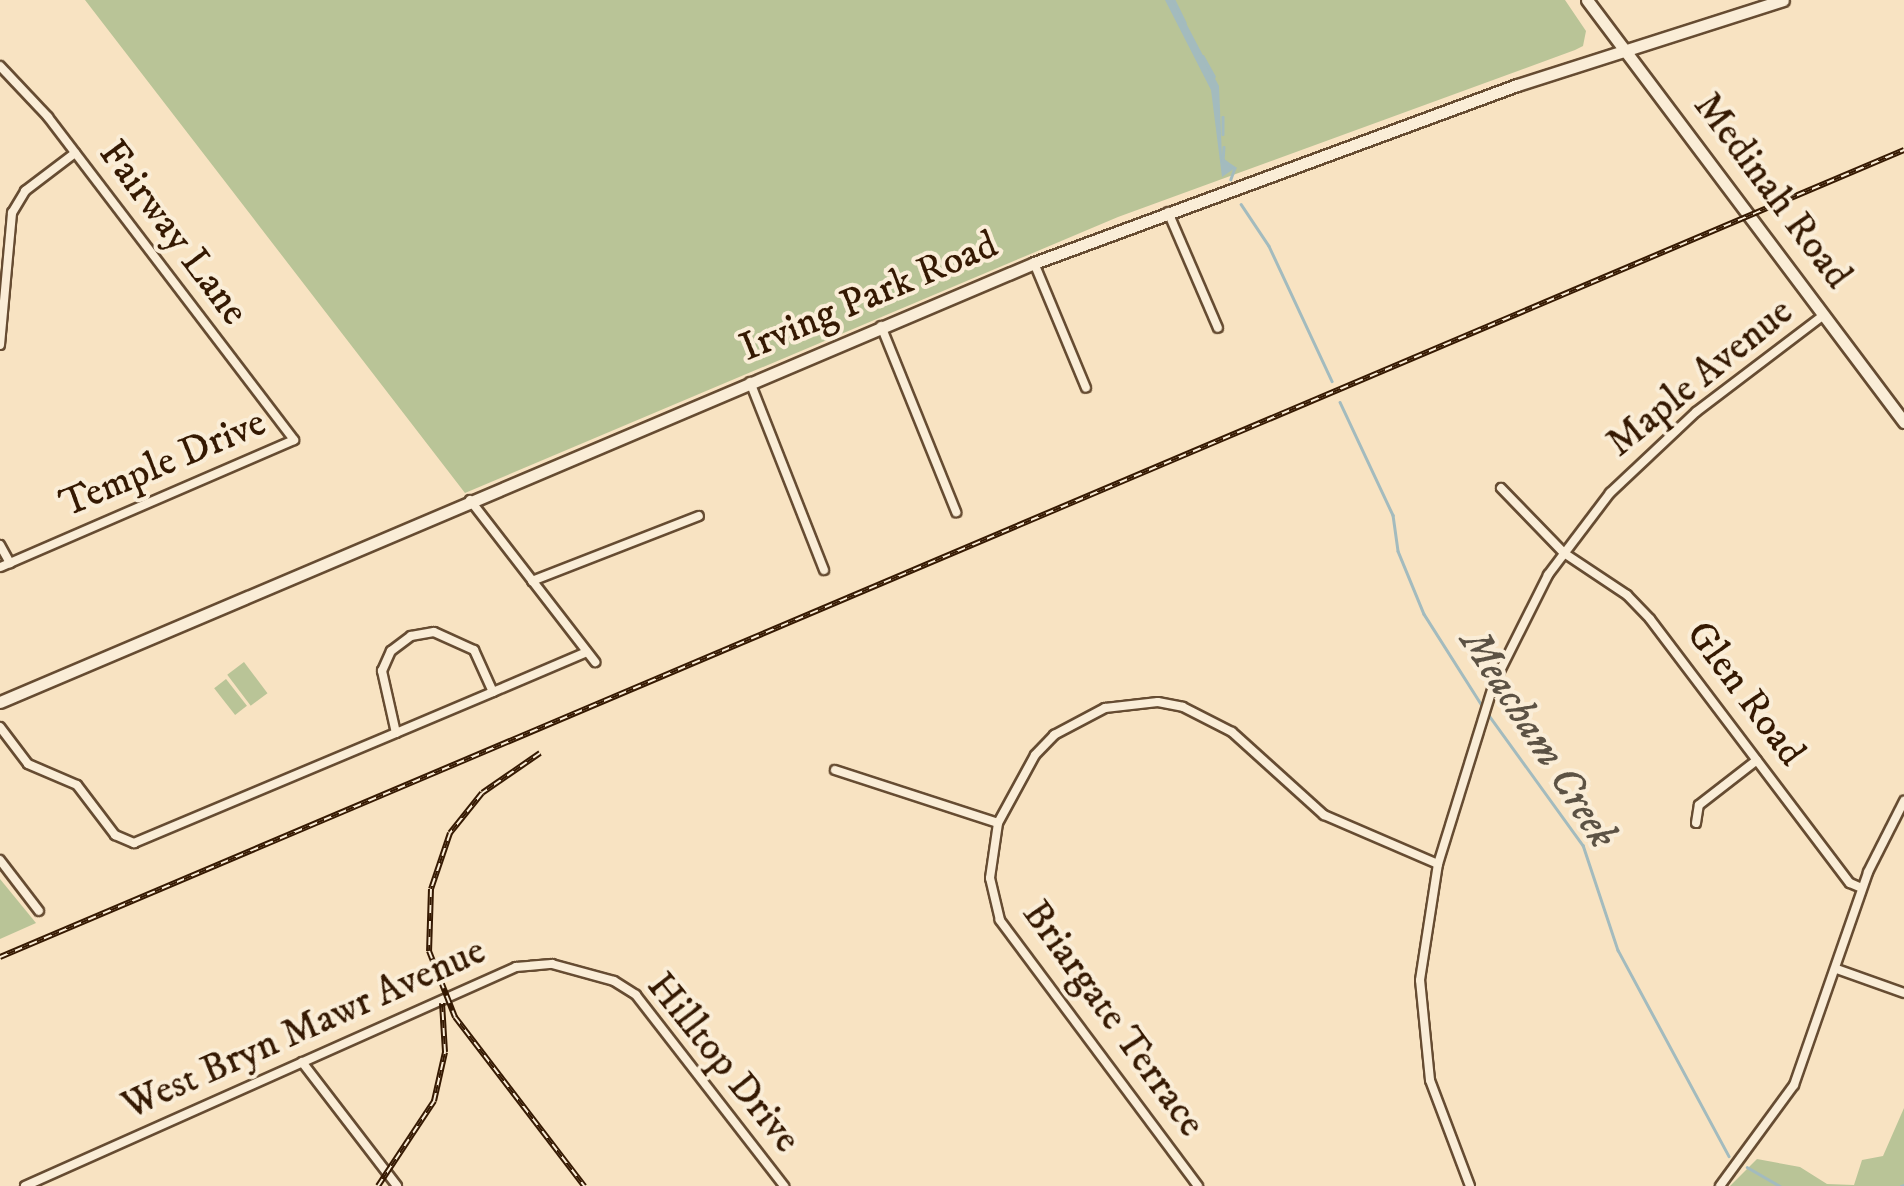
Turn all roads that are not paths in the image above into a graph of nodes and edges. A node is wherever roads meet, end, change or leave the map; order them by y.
1 (1587, 0) edge
2 (1782, 0) edge
3 (1627, 51) junction
4 (0, 66) edge
5 (75, 153) junction
6 (1168, 212) junction
7 (1034, 263) junction
8 (1824, 315) junction
9 (881, 326) junction
10 (1218, 328) dead end
11 (0, 345) edge
12 (750, 382) junction
13 (1086, 388) dead end
14 (1904, 422) edge
15 (294, 440) joint
16 (1501, 488) dead end
17 (470, 500) junction
18 (956, 512) dead end
19 (699, 516) dead end
20 (0, 545) edge
21 (1564, 553) junction
22 (10, 563) junction
23 (0, 567) edge
24 (824, 570) dead end
25 (532, 581) junction
26 (587, 652) junction
27 (595, 662) dead end
28 (492, 692) junction
29 (0, 702) edge
30 (0, 727) edge
31 (396, 733) junction
32 (1757, 760) junction
33 (836, 770) dead end
34 (1904, 802) edge
35 (998, 823) junction
36 (1696, 823) dead end
37 (0, 860) edge
38 (1438, 864) junction
39 (1862, 888) junction
40 (39, 910) dead end
41 (1836, 968) junction
42 (614, 981) joint
43 (1904, 993) edge
44 (302, 1062) junction
45 (25, 1186) edge
46 (397, 1186) edge
47 (784, 1186) edge
48 (1198, 1186) edge
49 (1470, 1186) edge
50 (1720, 1186) edge

1 - 3 main road, Medinah Road
2 - 3 main road, Irving Park Road
3 - 6 main road, Irving Park Road
3 - 8 main road, Medinah Road
4 - 5 street, Fairway Lane
5 - 11 street
5 - 15 street, Fairway Lane
6 - 7 main road, Irving Park Road
6 - 10 street
7 - 9 main road, Irving Park Road
7 - 13 street
8 - 14 main road, Medinah Road
8 - 21 street, Maple Avenue
9 - 12 main road, Irving Park Road
9 - 18 street
12 - 17 main road, Irving Park Road
12 - 24 street
15 - 22 street, Temple Drive
16 - 21 street, Glen Road
17 - 25 street
17 - 29 main road, Irving Park Road
19 - 25 street
20 - 22 street
21 - 32 street, Glen Road
21 - 38 street, Maple Avenue
22 - 23 street, Temple Drive
25 - 26 street
26 - 27 street
26 - 28 street
28 - 31 street
28 - 31 street
30 - 31 street
32 - 36 street
32 - 39 street, Glen Road
33 - 35 street
34 - 39 street
35 - 38 street
35 - 48 street, Briargate Terrace
37 - 40 street
38 - 49 street, Maple Avenue
39 - 41 street
41 - 43 street
41 - 50 street
42 - 44 street, West Bryn Mawr Avenue
42 - 47 street, Hilltop Drive
44 - 45 street, West Bryn Mawr Avenue
44 - 46 street

